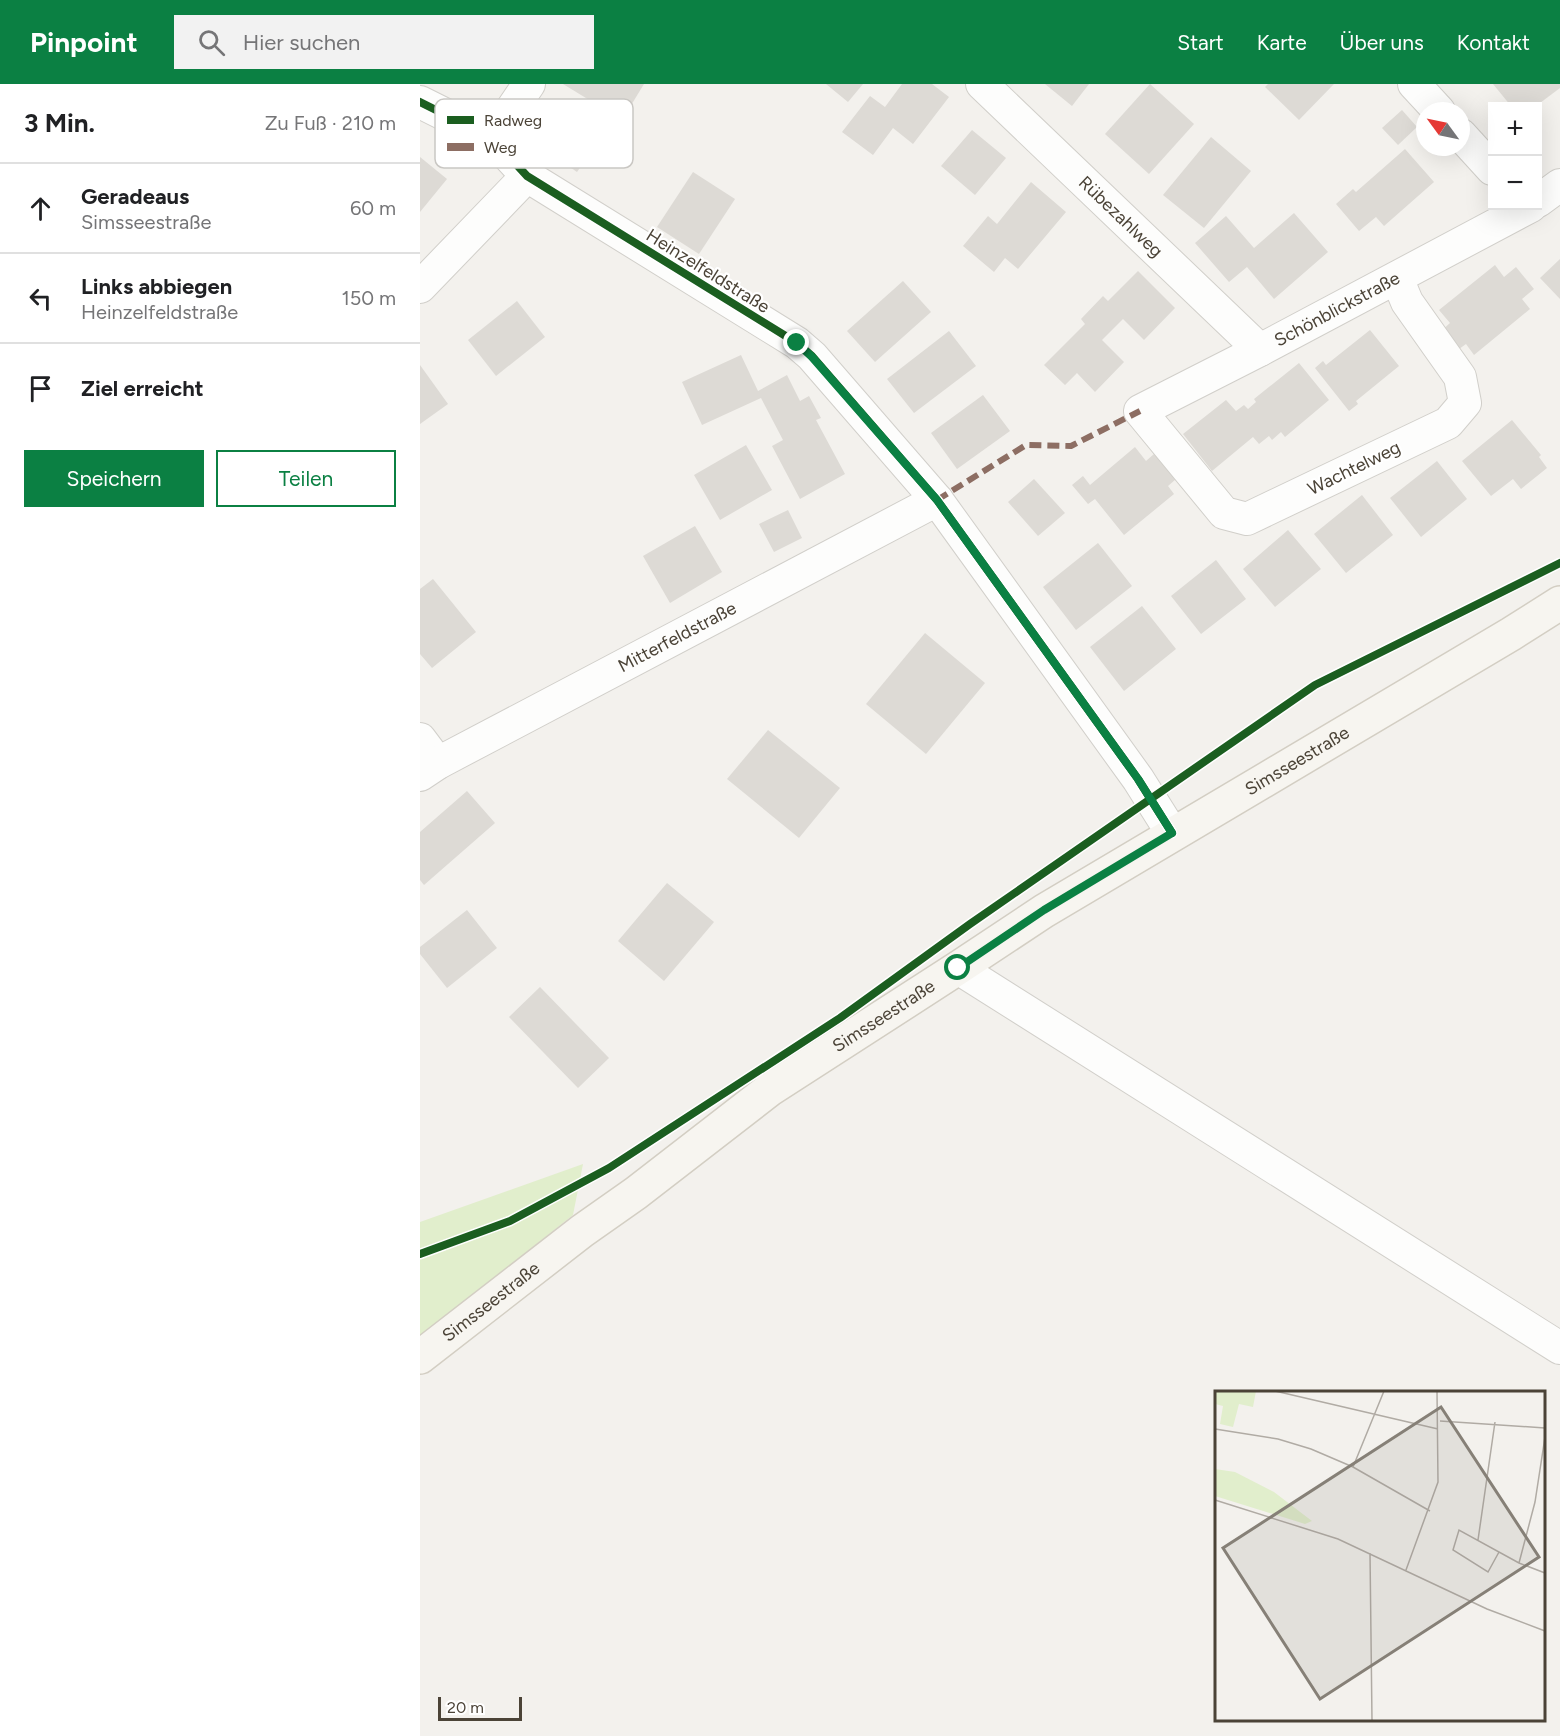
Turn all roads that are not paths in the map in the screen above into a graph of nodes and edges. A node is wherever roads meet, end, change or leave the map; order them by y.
1 (529, 84) edge
2 (981, 84) edge
3 (1414, 84) edge
4 (519, 99) edge
5 (420, 102) edge
6 (1431, 102) edge
7 (435, 110) edge
8 (1470, 145) edge
9 (1488, 165) edge
10 (519, 168) edge
11 (526, 176) junction
12 (1560, 185) edge
13 (1542, 197) edge
14 (1521, 210) edge
15 (1397, 278) junction
16 (420, 286) edge
17 (1260, 350) junction
18 (1140, 411) joint
19 (937, 500) junction
20 (1560, 603) edge
21 (426, 759) edge
22 (1172, 833) junction
23 (958, 968) junction
24 (1560, 1348) edge
25 (420, 1357) edge

1 - 4 street
2 - 17 street, Rübezahlweg
3 - 6 street
5 - 7 street, Heinzelfeldstraße
8 - 9 street
10 - 11 street, Heinzelfeldstraße
11 - 16 street
11 - 19 street, Heinzelfeldstraße
12 - 13 street, Schönblickstraße
14 - 15 street, Schönblickstraße
15 - 17 street, Schönblickstraße
15 - 18 street, Wachtelweg
17 - 18 street, Schönblickstraße
19 - 21 street, Mitterfeldstraße
19 - 22 street, Heinzelfeldstraße
20 - 22 main road, Simsseestraße
22 - 23 main road, Simsseestraße
23 - 24 street
23 - 25 main road, Simsseestraße

